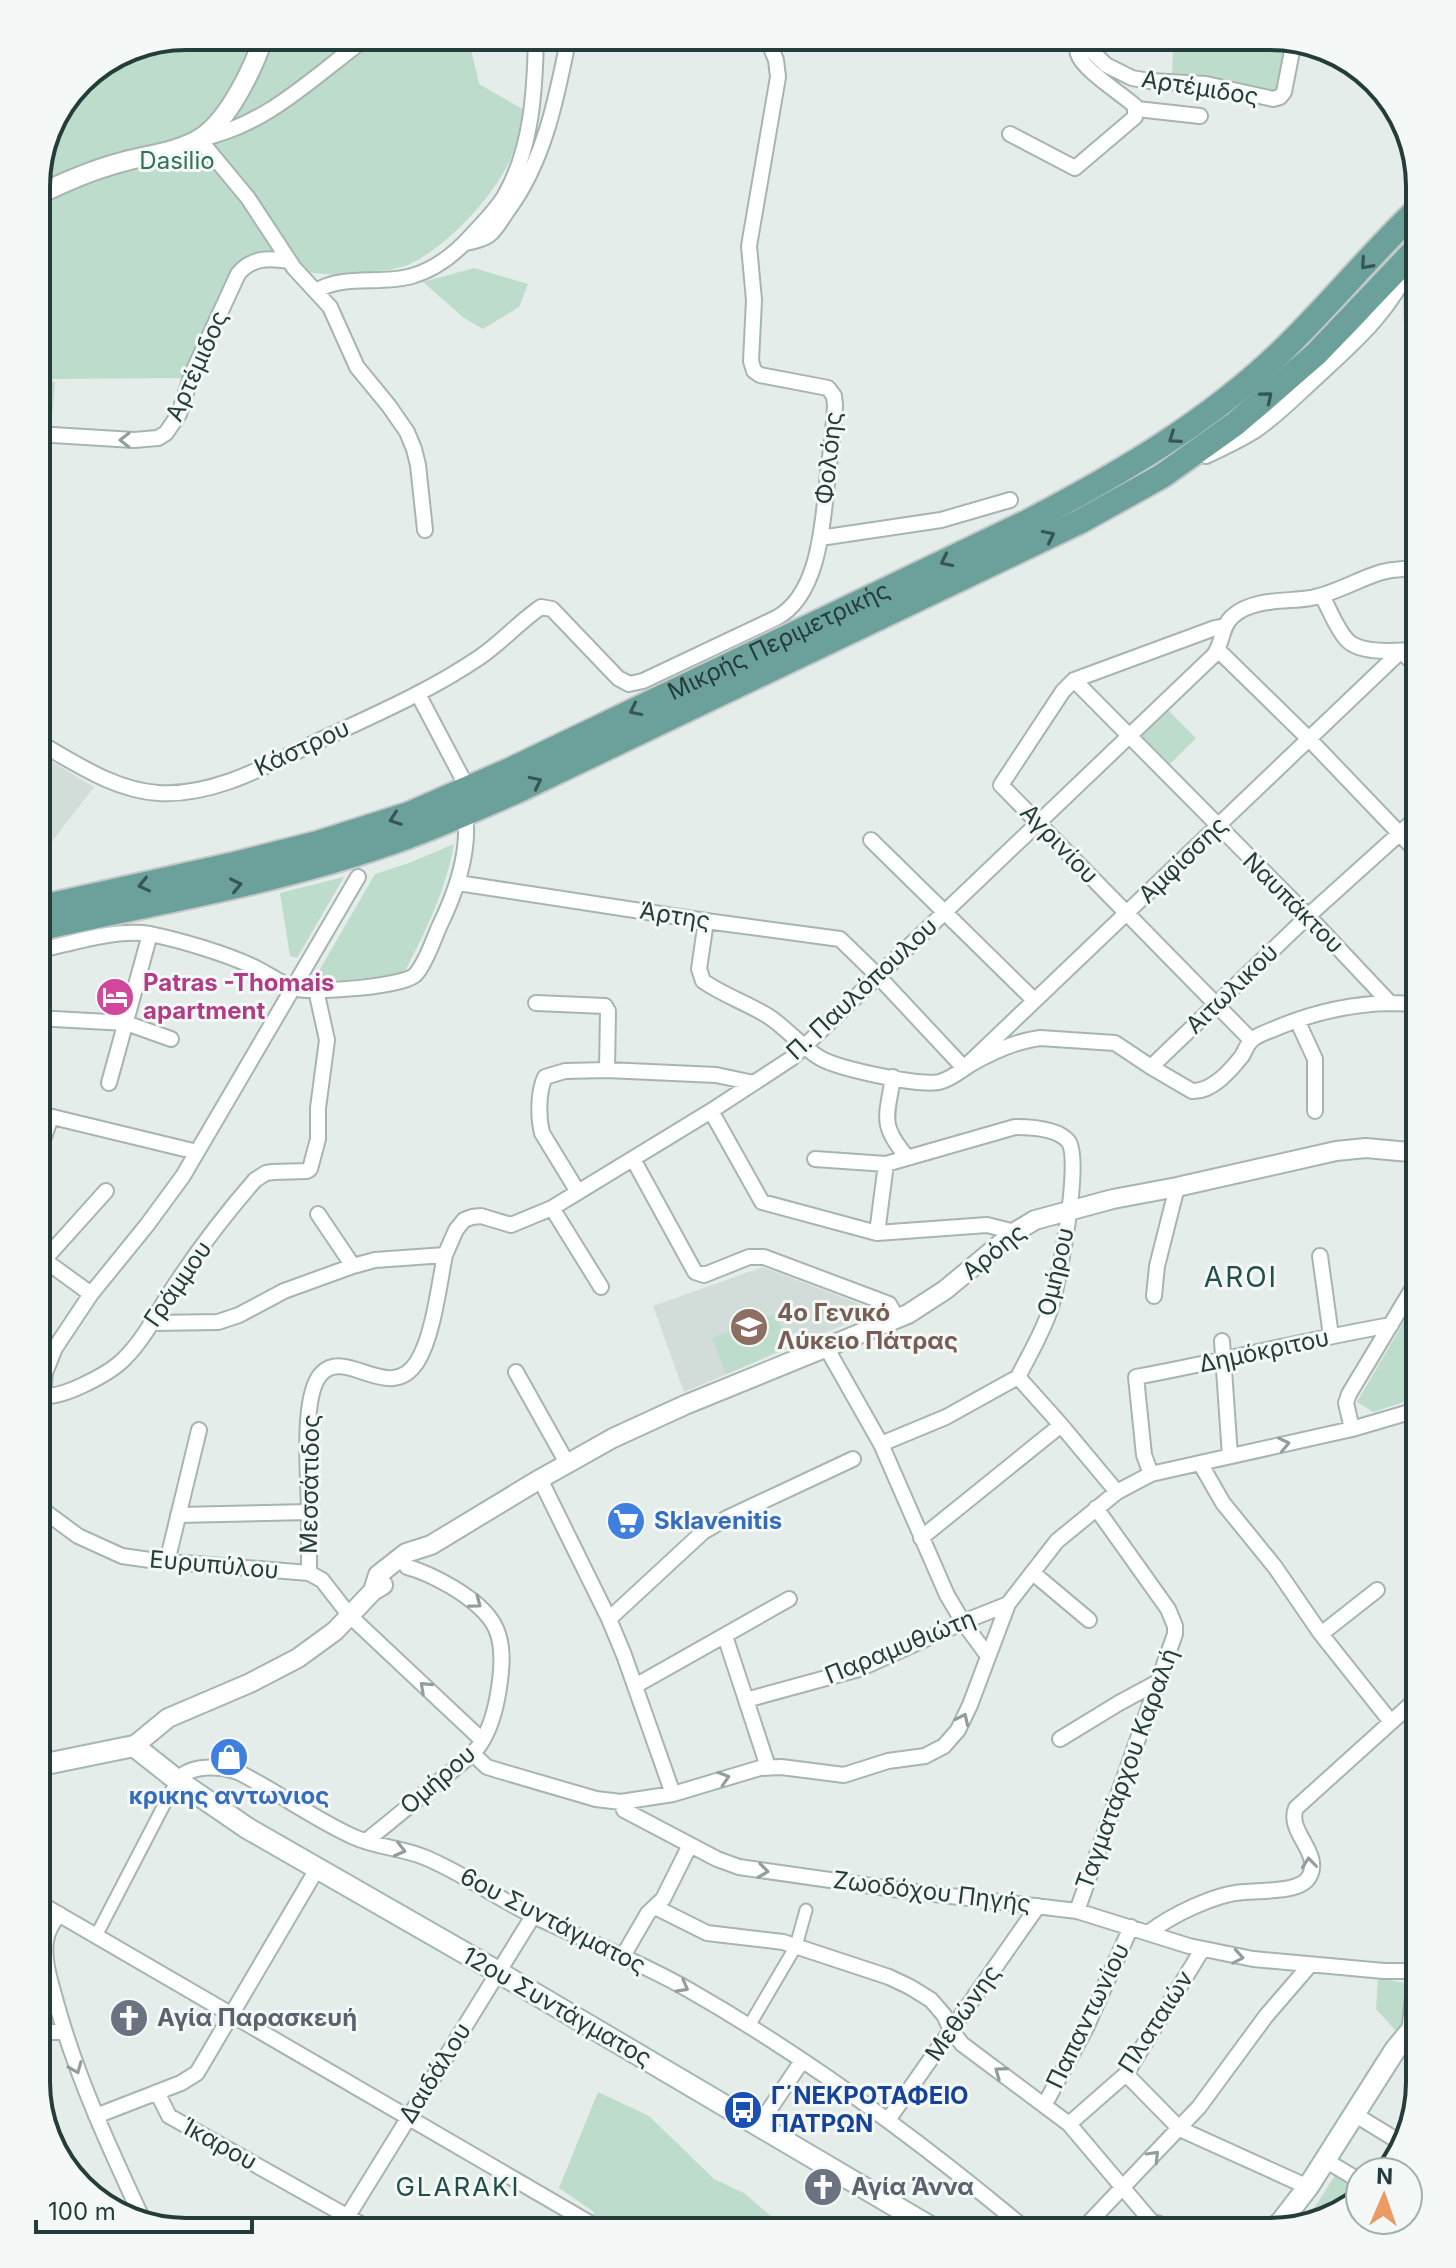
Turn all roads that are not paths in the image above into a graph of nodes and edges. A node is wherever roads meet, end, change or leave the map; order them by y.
1 (259, 50) edge
2 (351, 50) edge
3 (535, 50) edge
4 (566, 50) edge
5 (772, 50) edge
6 (1078, 50) edge
7 (1090, 50) edge
8 (1292, 52) edge
9 (1137, 109) junction
10 (1200, 116) dead end
11 (1010, 134) dead end
12 (199, 139) junction
13 (50, 190) edge
14 (1406, 222) edge
15 (465, 243) junction
16 (1406, 260) edge
17 (289, 261) junction
18 (316, 291) junction
19 (50, 435) edge
20 (1010, 500) dead end
21 (425, 530) dead end
22 (820, 538) junction
23 (1406, 569) edge
24 (1322, 596) junction
25 (549, 608) joint
26 (1225, 626) junction
27 (1218, 650) junction
28 (1406, 650) edge
29 (1401, 651) junction
30 (1406, 656) edge
31 (1070, 682) junction
32 (418, 694) junction
33 (1127, 736) junction
34 (1310, 740) junction
35 (50, 748) edge
36 (464, 799) junction
37 (1037, 822) junction
38 (1218, 826) junction
39 (1406, 829) edge
40 (1401, 834) junction
41 (871, 840) dead end
42 (1406, 840) edge
43 (358, 877) dead end
44 (458, 883) junction
45 (945, 912) junction
46 (1126, 914) junction
47 (50, 916) edge
48 (1308, 916) junction
49 (706, 921) junction
50 (150, 934) junction
51 (50, 948) edge
52 (877, 975) junction
53 (293, 988) junction
54 (316, 990) junction
55 (1034, 1000) junction
56 (536, 1003) dead end
57 (1390, 1003) junction
58 (1406, 1003) edge
59 (1216, 1005) junction
60 (50, 1019) edge
61 (1297, 1020) junction
62 (126, 1023) junction
63 (171, 1039) dead end
64 (1251, 1040) junction
65 (805, 1047) junction
66 (1151, 1067) junction
67 (964, 1068) junction
68 (607, 1070) junction
69 (893, 1077) junction
70 (109, 1083) dead end
71 (754, 1083) junction
72 (711, 1111) junction
73 (1315, 1111) dead end
74 (50, 1116) edge
75 (197, 1152) junction
76 (1406, 1152) edge
77 (907, 1157) junction
78 (633, 1159) junction
79 (815, 1159) dead end
80 (886, 1164) junction
81 (1177, 1187) junction
82 (106, 1191) dead end
83 (578, 1192) junction
84 (552, 1208) junction
85 (1070, 1210) junction
86 (318, 1214) dead end
87 (1015, 1232) junction
88 (877, 1233) junction
89 (50, 1247) edge
90 (445, 1255) junction
91 (1320, 1256) dead end
92 (50, 1264) edge
93 (353, 1266) junction
94 (601, 1287) dead end
95 (91, 1294) junction
96 (1154, 1296) dead end
97 (1406, 1300) edge
98 (897, 1318) junction
99 (151, 1323) junction
100 (1391, 1325) junction
101 (1331, 1336) junction
102 (1222, 1341) dead end
103 (826, 1347) junction
104 (50, 1355) edge
105 (1224, 1361) junction
106 (516, 1372) dead end
107 (1018, 1377) junction
108 (50, 1395) edge
109 (1406, 1413) edge
110 (1061, 1425) junction
111 (1352, 1429) junction
112 (199, 1430) dead end
113 (881, 1444) junction
114 (1230, 1456) junction
115 (853, 1459) dead end
116 (567, 1463) junction
117 (1200, 1463) junction
118 (1151, 1474) junction
119 (540, 1479) junction
120 (1117, 1492) junction
121 (1096, 1508) junction
122 (309, 1512) junction
123 (50, 1515) edge
124 (178, 1515) junction
125 (921, 1538) junction
126 (431, 1545) junction
127 (167, 1562) junction
128 (407, 1567) junction
129 (309, 1573) junction
130 (1033, 1573) junction
131 (1377, 1590) dead end
132 (373, 1591) junction
133 (789, 1599) dead end
134 (1008, 1604) junction
135 (350, 1616) junction
136 (609, 1619) junction
137 (1089, 1620) dead end
138 (963, 1622) junction
139 (1321, 1634) junction
140 (725, 1636) junction
141 (988, 1656) junction
142 (1158, 1682) junction
143 (635, 1686) junction
144 (746, 1700) junction
145 (1406, 1709) edge
146 (1391, 1722) junction
147 (1060, 1739) dead end
148 (482, 1740) junction
149 (134, 1746) junction
150 (472, 1753) junction
151 (50, 1763) edge
152 (768, 1767) junction
153 (177, 1780) junction
154 (673, 1794) junction
155 (621, 1802) junction
156 (366, 1841) junction
157 (690, 1845) junction
158 (317, 1869) junction
159 (1038, 1906) junction
160 (655, 1907) junction
161 (50, 1909) edge
162 (806, 1910) dead end
163 (1077, 1911) junction
164 (59, 1914) junction
165 (533, 1916) junction
166 (1131, 1927) junction
167 (50, 1929) edge
168 (1148, 1933) junction
169 (96, 1936) junction
170 (796, 1946) junction
171 (1202, 1950) junction
172 (623, 1956) junction
173 (1310, 1965) junction
174 (1406, 1969) edge
175 (498, 1972) junction
176 (50, 1976) edge
177 (231, 2014) junction
178 (749, 2026) junction
179 (951, 2030) junction
180 (50, 2032) edge
181 (64, 2032) junction
182 (1406, 2044) edge
183 (802, 2061) junction
184 (1126, 2074) junction
185 (157, 2092) junction
186 (1045, 2104) junction
187 (1354, 2114) junction
188 (96, 2116) junction
189 (408, 2116) junction
190 (888, 2120) junction
191 (1069, 2124) junction
192 (759, 2125) junction
193 (1180, 2129) junction
194 (1394, 2138) edge
195 (1325, 2160) junction
196 (1344, 2171) edge
197 (1308, 2187) junction
198 (1122, 2188) junction
199 (138, 2209) edge
200 (347, 2216) junction
201 (1285, 2216) edge
202 (350, 2218) edge
203 (571, 2218) edge
204 (915, 2218) edge
205 (1012, 2218) edge
206 (1093, 2218) edge
207 (1149, 2218) edge

1 - 12 street
2 - 12 street
3 - 15 street
4 - 15 street
5 - 22 street, Φολόης
6 - 9 street
7 - 8 street, Αρτέμιδος
9 - 10 street
9 - 11 street
12 - 13 street
12 - 17 street
14 -> 36 main road, Μικρής Περιμετρικής
15 - 18 street
36 -> 16 main road, Μικρής Περιμετρικής
17 - 18 street
17 -> 19 street, Αρτέμιδος
18 - 21 street
20 - 22 street
22 - 25 street, Φολόης
23 - 24 street
24 - 26 street
24 - 29 street
25 - 32 street, Κάστρου
26 - 27 street
26 - 31 street
27 - 33 street, Π. Παυλόπουλου
27 - 34 street
28 - 29 street
29 - 30 street
29 - 34 street, Αμφίσσης
31 - 33 street, Ναυπάκτου
31 - 37 street, Αγρινίου
32 - 35 street, Κάστρου
32 - 36 street
33 - 37 street, Π. Παυλόπουλου
33 - 38 street, Ναυπάκτου
34 - 38 street, Αμφίσσης
34 - 40 street
36 - 44 street
36 - 47 main road, Μικρής Περιμετρικής
37 - 45 street, Π. Παυλόπουλου
37 - 46 street, Αγρινίου
38 - 46 street, Αμφίσσης
38 - 48 street, Ναυπάκτου
39 - 40 street, Αιτωλικού
40 - 42 street
40 - 48 street, Αιτωλικού
41 - 45 street
43 - 53 street
44 - 49 street, Άρτης
44 - 54 street
45 - 52 street, Π. Παυλόπουλου
45 - 55 street
46 - 55 street, Αμφίσσης
46 - 59 street, Αγρινίου
48 - 57 street, Ναυπάκτου
48 - 59 street, Αιτωλικού
49 - 52 street, Άρτης
49 - 65 street
50 - 51 street
50 - 53 street
50 - 62 street
52 - 65 street, Π. Παυλόπουλου
52 - 67 street, Άρτης
53 - 54 street
53 - 75 street
54 - 99 street, Γράμμου
55 - 67 street, Αμφίσσης
56 - 68 street
57 - 58 street
57 - 61 street
59 - 64 street, Αγρινίου
59 - 66 street, Αιτωλικού
60 - 62 street
61 - 64 street
61 - 73 street
62 - 63 street
62 - 70 street
64 - 66 street
65 - 69 street
65 - 71 street, Π. Παυλόπουλου
66 - 67 street
67 - 69 street
68 - 71 street
68 - 83 street
69 - 77 street
71 - 72 street, Π. Παυλόπουλου
72 - 78 street, Π. Παυλόπουλου
72 - 88 street
74 - 75 street
75 - 95 street
76 - 81 street, Αρόης
77 - 80 street
77 - 85 street, Ομήρου
78 - 83 street, Π. Παυλόπουλου
78 - 98 street
79 - 80 street
80 - 88 street
81 - 85 street, Αρόης
81 - 96 street
82 - 89 street
83 - 84 street, Π. Παυλόπουλου
84 - 90 street, Π. Παυλόπουλου
84 - 94 street
85 - 87 street, Αρόης
85 - 107 street, Ομήρου
86 - 93 street
87 - 88 street
87 - 98 street, Αρόης
90 - 93 street
90 - 122 street, Μεσσάτιδος
91 - 101 street
92 - 95 street
93 - 99 street
95 - 104 street
97 - 100 street
98 - 103 street, Αρόης
99 - 108 street, Γράμμου
100 - 101 street, Δημόκριτου
100 - 111 street
101 - 105 street, Δημόκριτου
102 - 105 street
103 - 113 street
103 - 116 street, Αρόης
105 - 114 street
105 - 118 street, Δημόκριτου
106 - 116 street
107 - 110 street
107 - 113 street
109 - 111 street
110 - 120 street
110 - 125 street
114 -> 111 street
112 - 124 street
113 - 125 street
114 - 117 street
115 - 136 street
116 - 119 street, Αρόης
117 - 118 street
117 - 139 street
118 - 120 street
119 - 126 street, Αρόης
119 - 136 street
120 - 121 street
121 - 130 street
121 - 142 street, Ταγματάρχου Καραλή
122 - 124 street
122 - 129 street, Μεσσάτιδος
123 - 127 street, Ευρυπύλου
124 - 127 street
125 - 138 street
126 - 128 street, Αρόης
126 - 132 street, Αρόης
127 - 129 street, Ευρυπύλου
128 - 132 street, Αρόης
128 -> 148 street, Ομήρου
129 - 135 street, Ευρυπύλου
130 - 134 street
130 - 137 street
131 - 139 street
132 - 135 street, Αρόης
133 - 140 street
134 - 138 street, Παραμυθιώτη
134 - 141 street
148 -> 135 street, Ευρυπύλου
135 - 149 street
136 - 143 street
138 - 141 street
138 - 144 street, Παραμυθιώτη
139 - 146 street
140 - 143 street
140 - 144 street
152 -> 141 street
142 - 147 street
142 - 163 street, Ταγματάρχου Καραλή
143 - 154 street
144 - 152 street
145 - 146 street
168 -> 146 street
148 - 150 street, Ομήρου
149 - 151 main road
149 - 153 main road
150 - 155 street, Ζωοδόχου Πηγής
150 - 156 street, Ομήρου
154 -> 152 street
153 - 156 street, 6ου Συντάγματος
153 - 158 main road, 12ου Συντάγματος
153 - 169 street
154 - 155 street
155 - 157 street, Ζωοδόχου Πηγής
156 -> 165 street, 6ου Συντάγματος
157 -> 159 street, Ζωοδόχου Πηγής
157 - 160 street
158 - 175 main road, 12ου Συντάγματος
158 - 177 street
159 - 163 street, Ζωοδόχου Πηγής
159 - 179 street, Μεθώνης
160 - 170 street
160 - 172 street
161 - 164 street
162 - 170 street
163 - 166 street, Ζωοδόχου Πηγής
164 - 167 street
164 - 169 street
165 - 172 street, 6ου Συντάγματος
165 - 175 street, Δαιδάλου
166 - 168 street, Ζωοδόχου Πηγής
166 - 186 street, Παπαντωνίου
168 - 171 street, Ζωοδόχου Πηγής
169 - 177 street
170 - 178 street
170 - 179 street
171 -> 173 street, Ζωοδόχου Πηγής
171 - 184 street, Πλαταιών
172 -> 178 street, 6ου Συντάγματος
173 - 174 street, Ζωοδόχου Πηγής
173 - 193 street
175 - 189 street, Δαιδάλου
175 - 192 main road, 12ου Συντάγματος
176 - 181 street
177 - 185 street
177 - 189 street
178 - 183 street, 6ου Συντάγματος
186 -> 179 street
179 - 190 street, Μεθώνης
180 - 181 street
181 -> 188 street
182 - 187 main road
183 - 190 street, 6ου Συντάγματος
183 - 192 street
184 - 191 street, Πλαταιών
184 - 193 street
185 - 188 street
185 - 200 street, Ίκαρου
186 - 191 street
187 - 194 street
187 - 195 main road
188 - 199 street
189 - 200 street, Δαιδάλου
189 - 203 street
190 - 205 street, 6ου Συντάγματος
191 - 198 street
192 - 204 main road, 12ου Συντάγματος
193 - 197 street
198 -> 193 street
195 - 196 street
195 - 197 main road
197 - 201 main road
198 - 206 street
198 - 207 street
200 - 202 street, Ίκαρου

